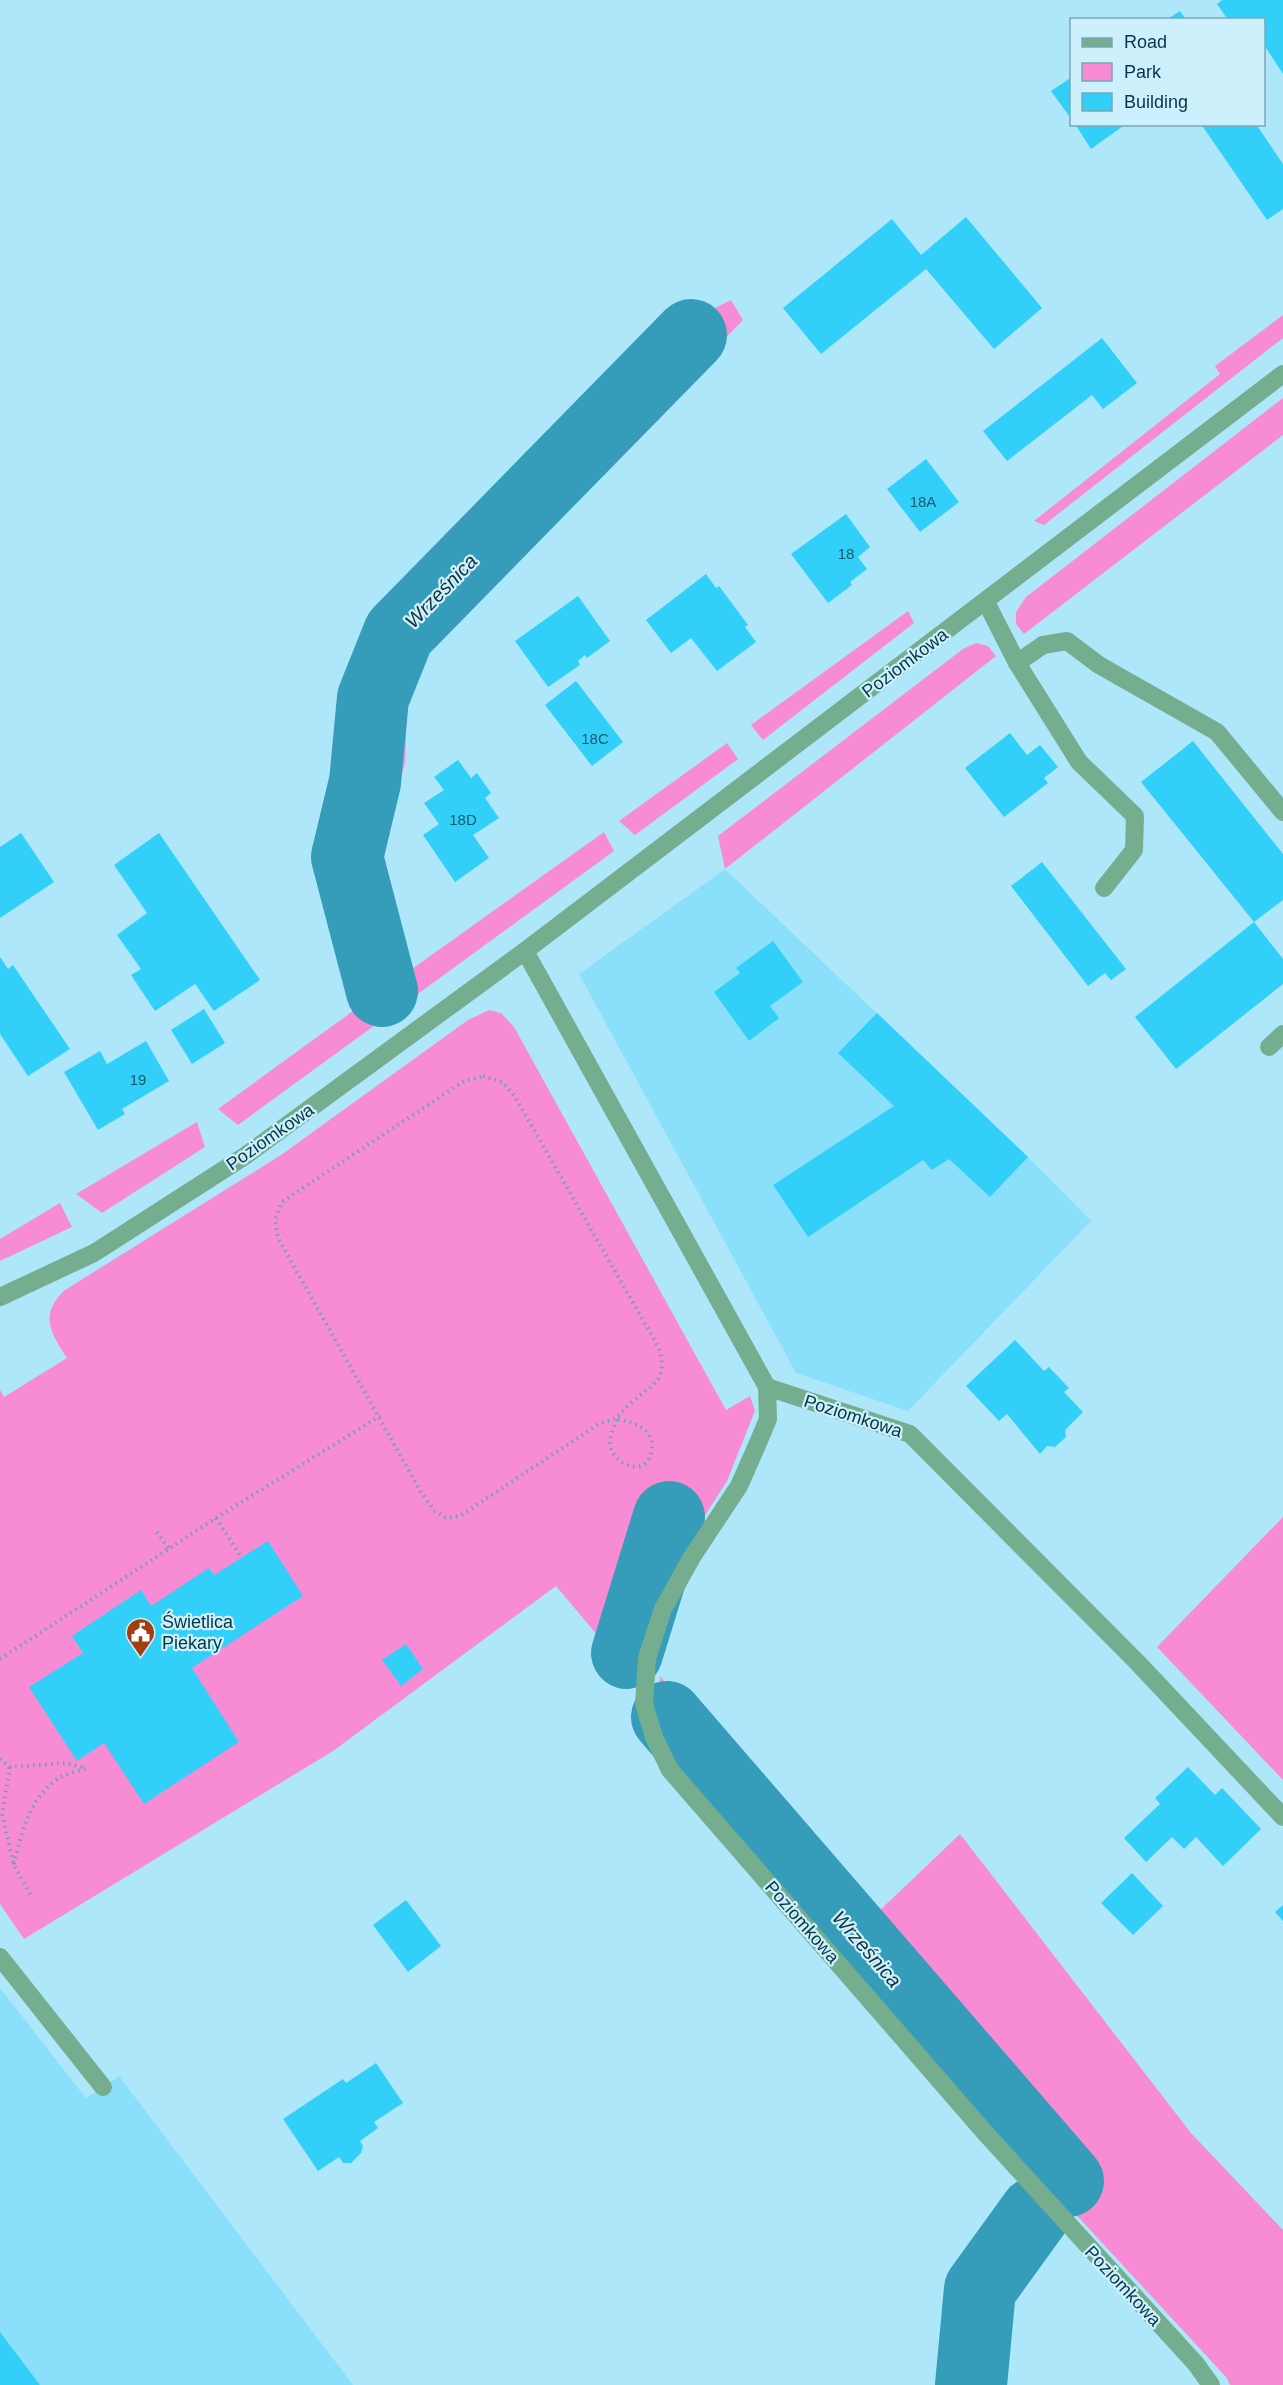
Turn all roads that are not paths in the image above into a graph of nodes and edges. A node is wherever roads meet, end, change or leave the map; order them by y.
1 (1283, 374) edge
2 (986, 602) junction
3 (1017, 663) junction
4 (1283, 812) edge
5 (1104, 888) dead end
6 (525, 951) junction
7 (1283, 1034) edge
8 (1269, 1047) dead end
9 (0, 1297) edge
10 (767, 1388) junction
11 (1283, 1817) edge
12 (0, 1957) edge
13 (103, 2087) dead end
14 (1211, 2385) edge

1 - 2 street, Poziomkowa
2 - 3 street
2 - 6 street, Poziomkowa
3 - 4 street
3 - 5 street
6 - 9 street, Poziomkowa
6 - 10 street, Poziomkowa
7 - 8 street
10 - 11 street, Poziomkowa
10 - 14 street, Poziomkowa
12 - 13 street

